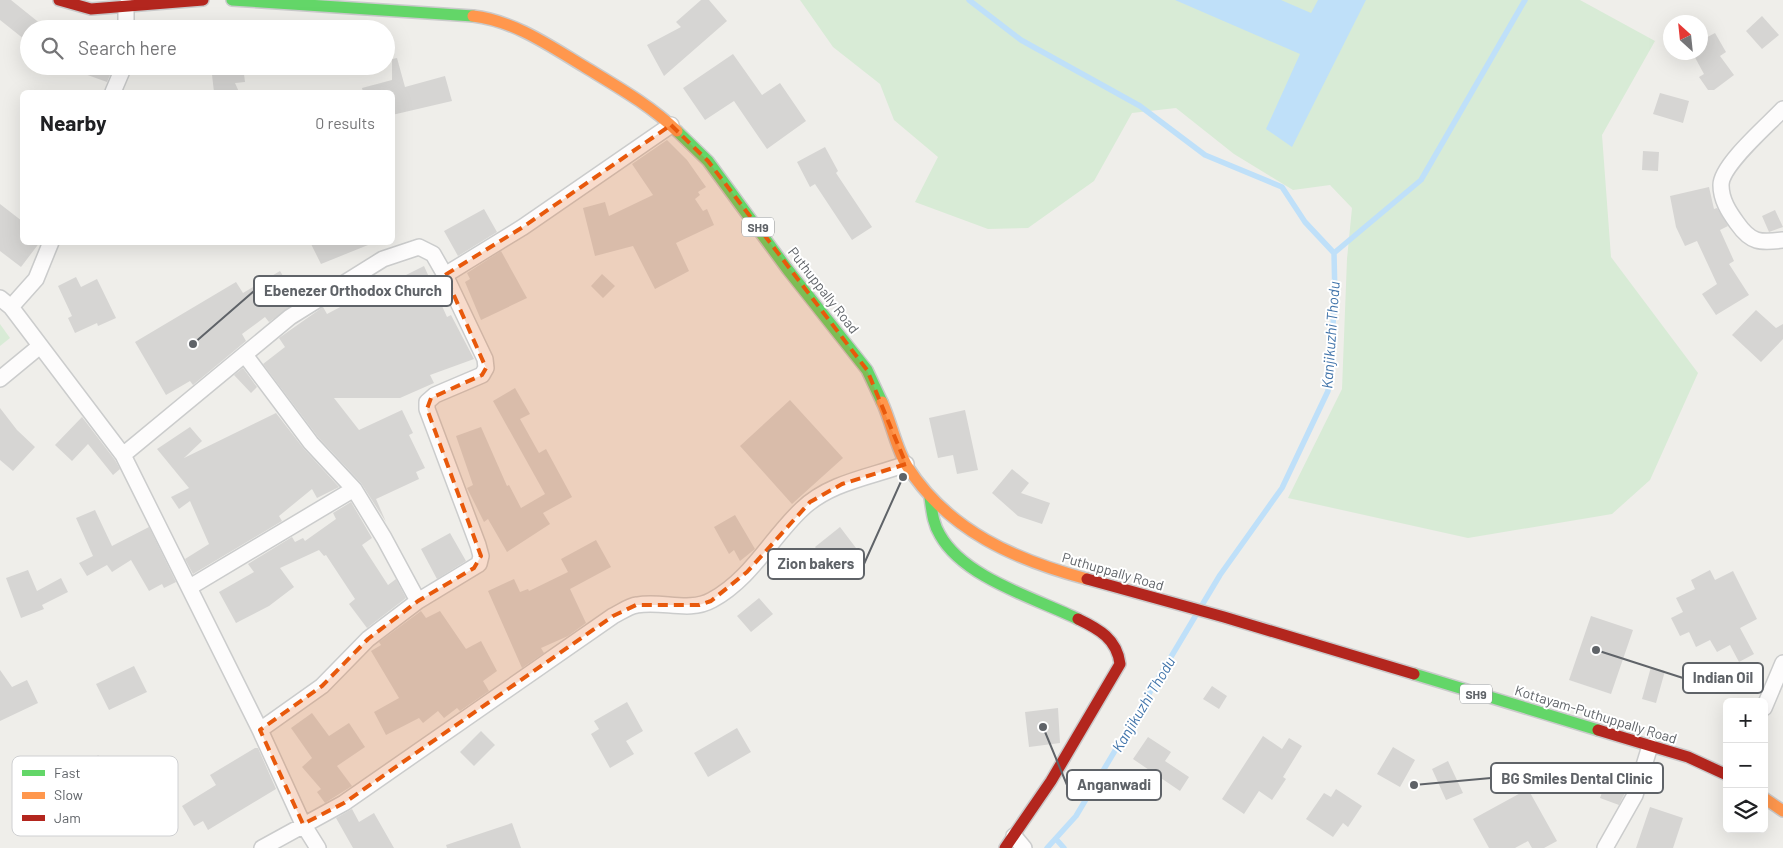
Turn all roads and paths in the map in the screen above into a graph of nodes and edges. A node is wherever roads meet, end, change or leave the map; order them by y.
1 (59, 0) edge
2 (203, 0) edge
3 (232, 0) edge
4 (126, 6) junction
5 (126, 20) edge
6 (120, 75) edge
7 (114, 90) edge
8 (1783, 109) edge
9 (671, 124) junction
10 (1783, 240) edge
11 (51, 245) edge
12 (445, 275) junction
13 (6, 303) edge
14 (40, 346) junction
15 (245, 355) junction
16 (0, 379) edge
17 (123, 455) junction
18 (906, 464) junction
19 (354, 489) junction
20 (930, 498) junction
21 (190, 587) junction
22 (418, 601) junction
23 (1224, 617) joint
24 (1783, 663) edge
25 (1768, 699) edge
26 (260, 730) junction
27 (1650, 746) junction
28 (1723, 773) edge
29 (1768, 801) edge
30 (1783, 811) edge
31 (303, 824) junction
32 (1009, 842) edge
33 (262, 848) edge
34 (318, 848) edge
35 (1024, 848) edge
36 (1605, 848) edge

1 - 4 main road
2 - 4 main road
3 - 9 main road, Puthuppally Road / SH9
4 - 5 street
6 - 7 street
8 - 10 street
9 - 12 street
9 - 18 main road, Puthuppally Road / SH9
11 - 13 street
12 - 15 street
12 - 22 street
13 - 14 street
14 - 16 street
14 - 17 street
15 - 17 street
15 - 19 street
17 - 21 street
18 - 20 main road, Puthuppally Road / SH9
18 - 31 street
19 - 21 street
19 - 22 street
20 - 23 main road, Puthuppally Road / SH9
20 - 32 main road
21 - 26 street
22 - 26 street
23 - 27 main road, Kottayam-Puthuppally Road / SH9
24 - 25 street
26 - 31 street
27 - 28 main road, Kottayam-Puthuppally Road / SH9
27 - 36 street
29 - 30 main road
31 - 33 street
31 - 34 street
32 - 35 street

